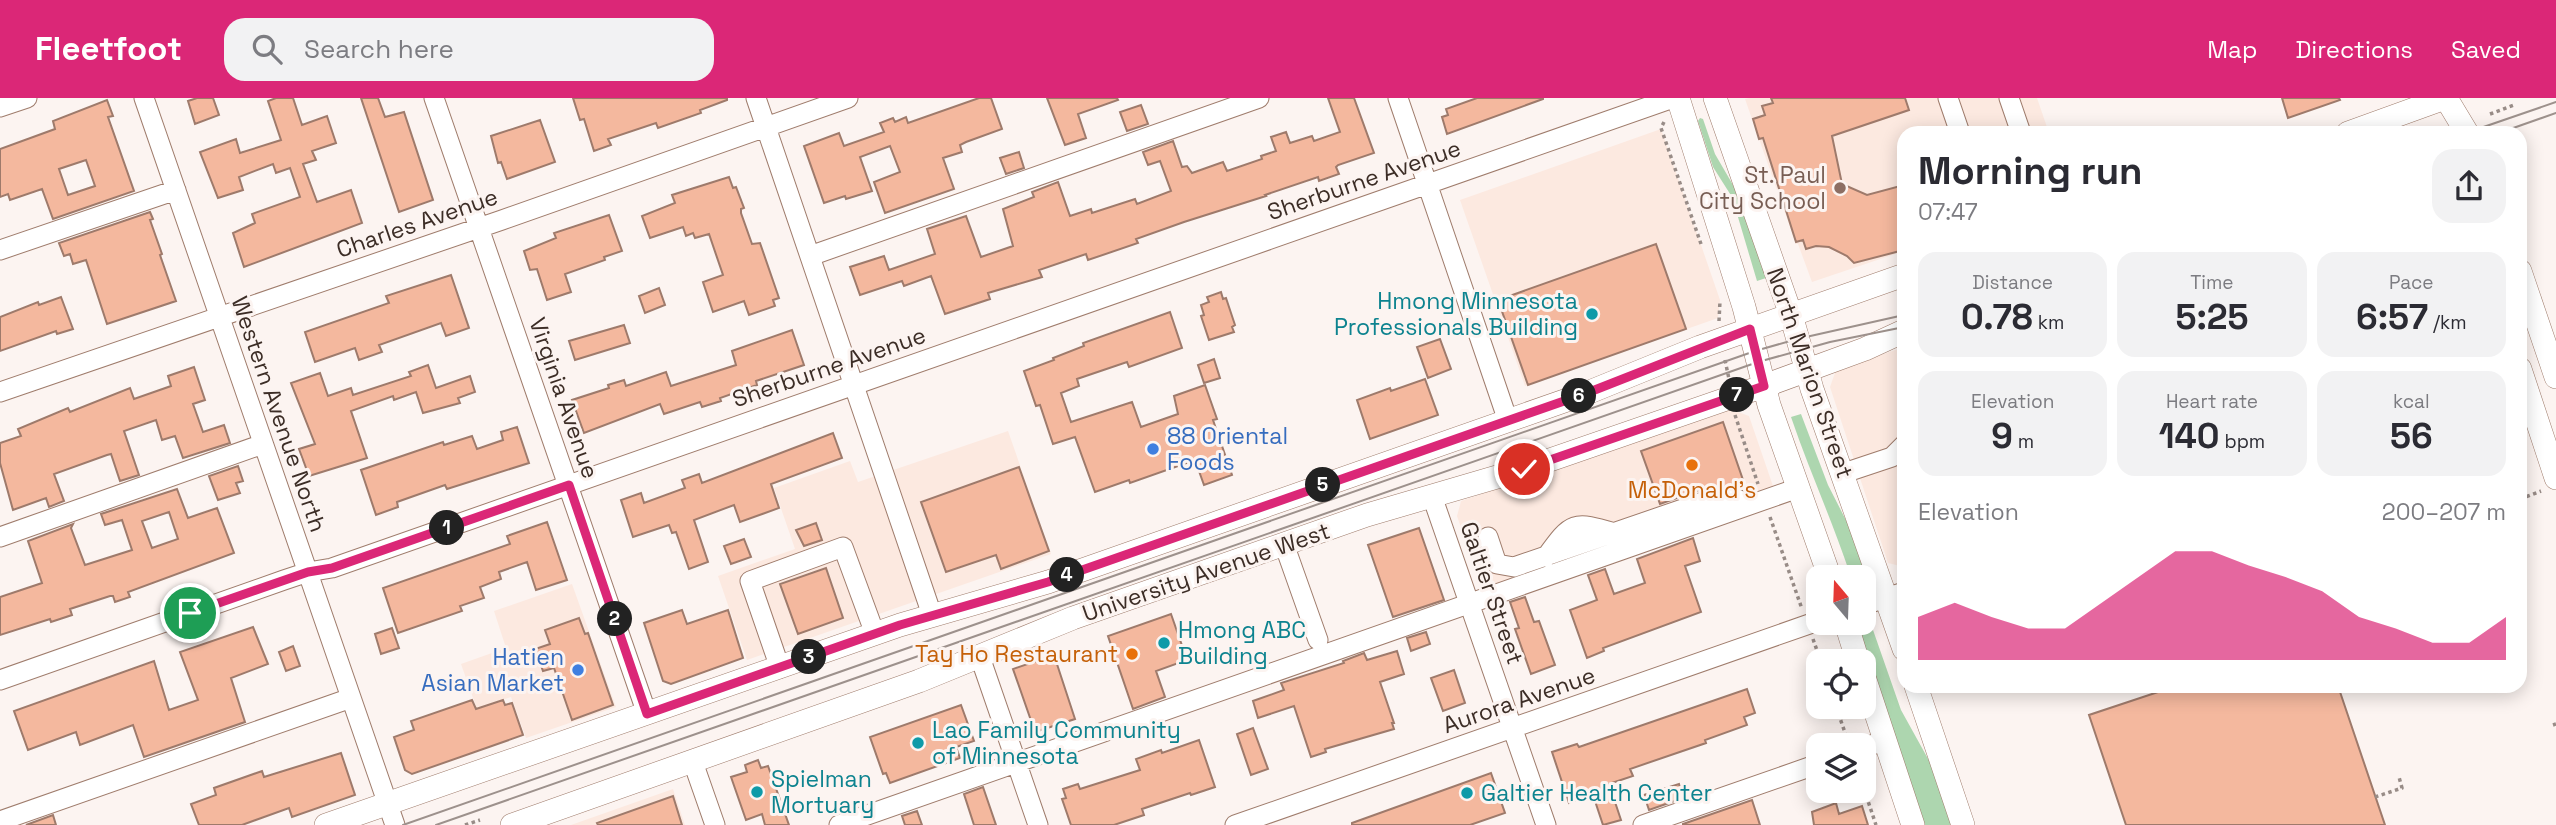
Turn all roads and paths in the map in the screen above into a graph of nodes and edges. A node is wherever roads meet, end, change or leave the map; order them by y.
1 (27, 98) edge
2 (144, 98) edge
3 (434, 98) edge
4 (756, 98) edge
5 (848, 98) edge
6 (1259, 98) edge
7 (1398, 98) edge
8 (1675, 98) edge
9 (1715, 98) edge
10 (1948, 98) edge
11 (2009, 98) edge
12 (2445, 98) edge
13 (2514, 105) dead end
14 (0, 107) edge
15 (2490, 114) dead end
16 (1958, 126) edge
17 (2019, 126) edge
18 (2367, 126) edge
19 (2448, 126) edge
20 (2464, 126) edge
21 (766, 127) junction
22 (1428, 184) junction
23 (176, 190) junction
24 (479, 228) junction
25 (0, 250) edge
26 (810, 257) junction
27 (1897, 277) edge
28 (2527, 291) edge
29 (1791, 315) junction
30 (219, 317) junction
31 (1750, 329) junction
32 (1897, 334) edge
33 (1806, 371) junction
34 (2556, 376) edge
35 (2527, 380) edge
36 (853, 384) junction
37 (1764, 386) junction
38 (0, 392) edge
39 (2527, 399) edge
40 (1508, 421) junction
41 (263, 444) junction
42 (1897, 451) edge
43 (1844, 473) junction
44 (2550, 484) edge
45 (569, 485) junction
46 (1798, 488) junction
47 (1432, 496) junction
48 (2527, 496) edge
49 (1749, 505) junction
50 (0, 537) edge
51 (1488, 537) dead end
52 (1284, 544) junction
53 (1825, 565) edge
54 (308, 572) junction
55 (1895, 595) edge
56 (1876, 601) edge
57 (1469, 603) junction
58 (932, 615) junction
59 (1806, 625) edge
60 (875, 634) junction
61 (1318, 640) dead end
62 (980, 657) junction
63 (780, 668) junction
64 (0, 680) edge
65 (1918, 693) edge
66 (351, 698) junction
67 (647, 714) junction
68 (1513, 728) junction
69 (1876, 748) edge
70 (693, 762) junction
71 (1016, 762) junction
72 (1806, 768) edge
73 (2401, 777) dead end
74 (2375, 797) dead end
75 (1869, 803) edge
76 (391, 815) edge
77 (480, 820) dead end
78 (0, 821) edge
79 (326, 825) edge
80 (465, 825) edge
81 (512, 825) edge
82 (715, 825) edge
83 (839, 825) edge
84 (1038, 825) edge
85 (1235, 825) edge
86 (1546, 825) edge
87 (1643, 825) edge
88 (1876, 825) edge
89 (1913, 825) edge
90 (1963, 825) edge

1 - 14 street
2 - 23 street, Western Avenue North
3 - 24 street, Virginia Avenue
4 - 21 street
5 - 21 street, Charles Avenue
6 - 26 street
7 - 22 street
8 - 22 street, Sherburne Avenue
8 - 31 main road, North Marion Street
9 - 29 main road, North Marion Street
10 - 16 street
11 - 17 street
12 - 18 main road
13 - 15 path
19 - 20 main road
21 - 24 street, Charles Avenue
21 - 26 street
22 - 36 street, Sherburne Avenue
22 - 40 street
23 - 25 street
23 - 30 street, Western Avenue North
24 - 30 street, Charles Avenue
24 - 45 street, Virginia Avenue
26 - 36 street
27 - 29 main road, University Avenue West
28 - 34 main road
29 - 31 main road, University Avenue West
29 - 33 main road, North Marion Street
30 - 38 street, Charles Avenue
30 - 41 street, Western Avenue North
31 - 37 main road, North Marion Street
31 - 40 main road, University Avenue West
32 - 33 main road, University Avenue West
33 - 37 main road, University Avenue West
33 - 43 main road, North Marion Street
34 - 35 street
36 - 45 street, Sherburne Avenue
36 - 58 street
37 - 46 main road, North Marion Street
37 - 47 main road, University Avenue West
39 - 44 main road
40 - 58 main road, University Avenue West
41 - 50 street
41 - 54 street, Western Avenue North
42 - 43 street
43 - 55 main road, North Marion Street
44 - 48 path
45 - 54 street, Sherburne Avenue
45 - 67 street, Virginia Avenue
46 - 49 street
46 - 53 main road, North Marion Street
47 - 52 main road, University Avenue West
47 - 57 street, Galtier Street
49 - 51 street
49 - 57 street
52 - 61 street
52 - 62 main road, University Avenue West
54 - 64 street, Sherburne Avenue
54 - 66 street, Western Avenue North
55 - 56 street
57 - 68 street, Galtier Street
57 - 71 street
58 - 60 main road, University Avenue West
59 - 68 street, Aurora Avenue
60 - 63 main road, University Avenue West
60 - 63 street
62 - 70 main road, University Avenue West
62 - 71 street
63 - 67 main road, University Avenue West
65 - 90 main road
66 - 76 street, Western Avenue North
66 - 78 street
67 - 76 main road, University Avenue West
68 - 85 street, Aurora Avenue
68 - 86 street, Galtier Street
69 - 89 main road
70 - 81 main road, University Avenue West
70 - 82 street
71 - 83 street
71 - 84 street
72 - 87 street
73 - 74 path
75 - 88 path
76 - 79 main road, University Avenue West
77 - 80 path

